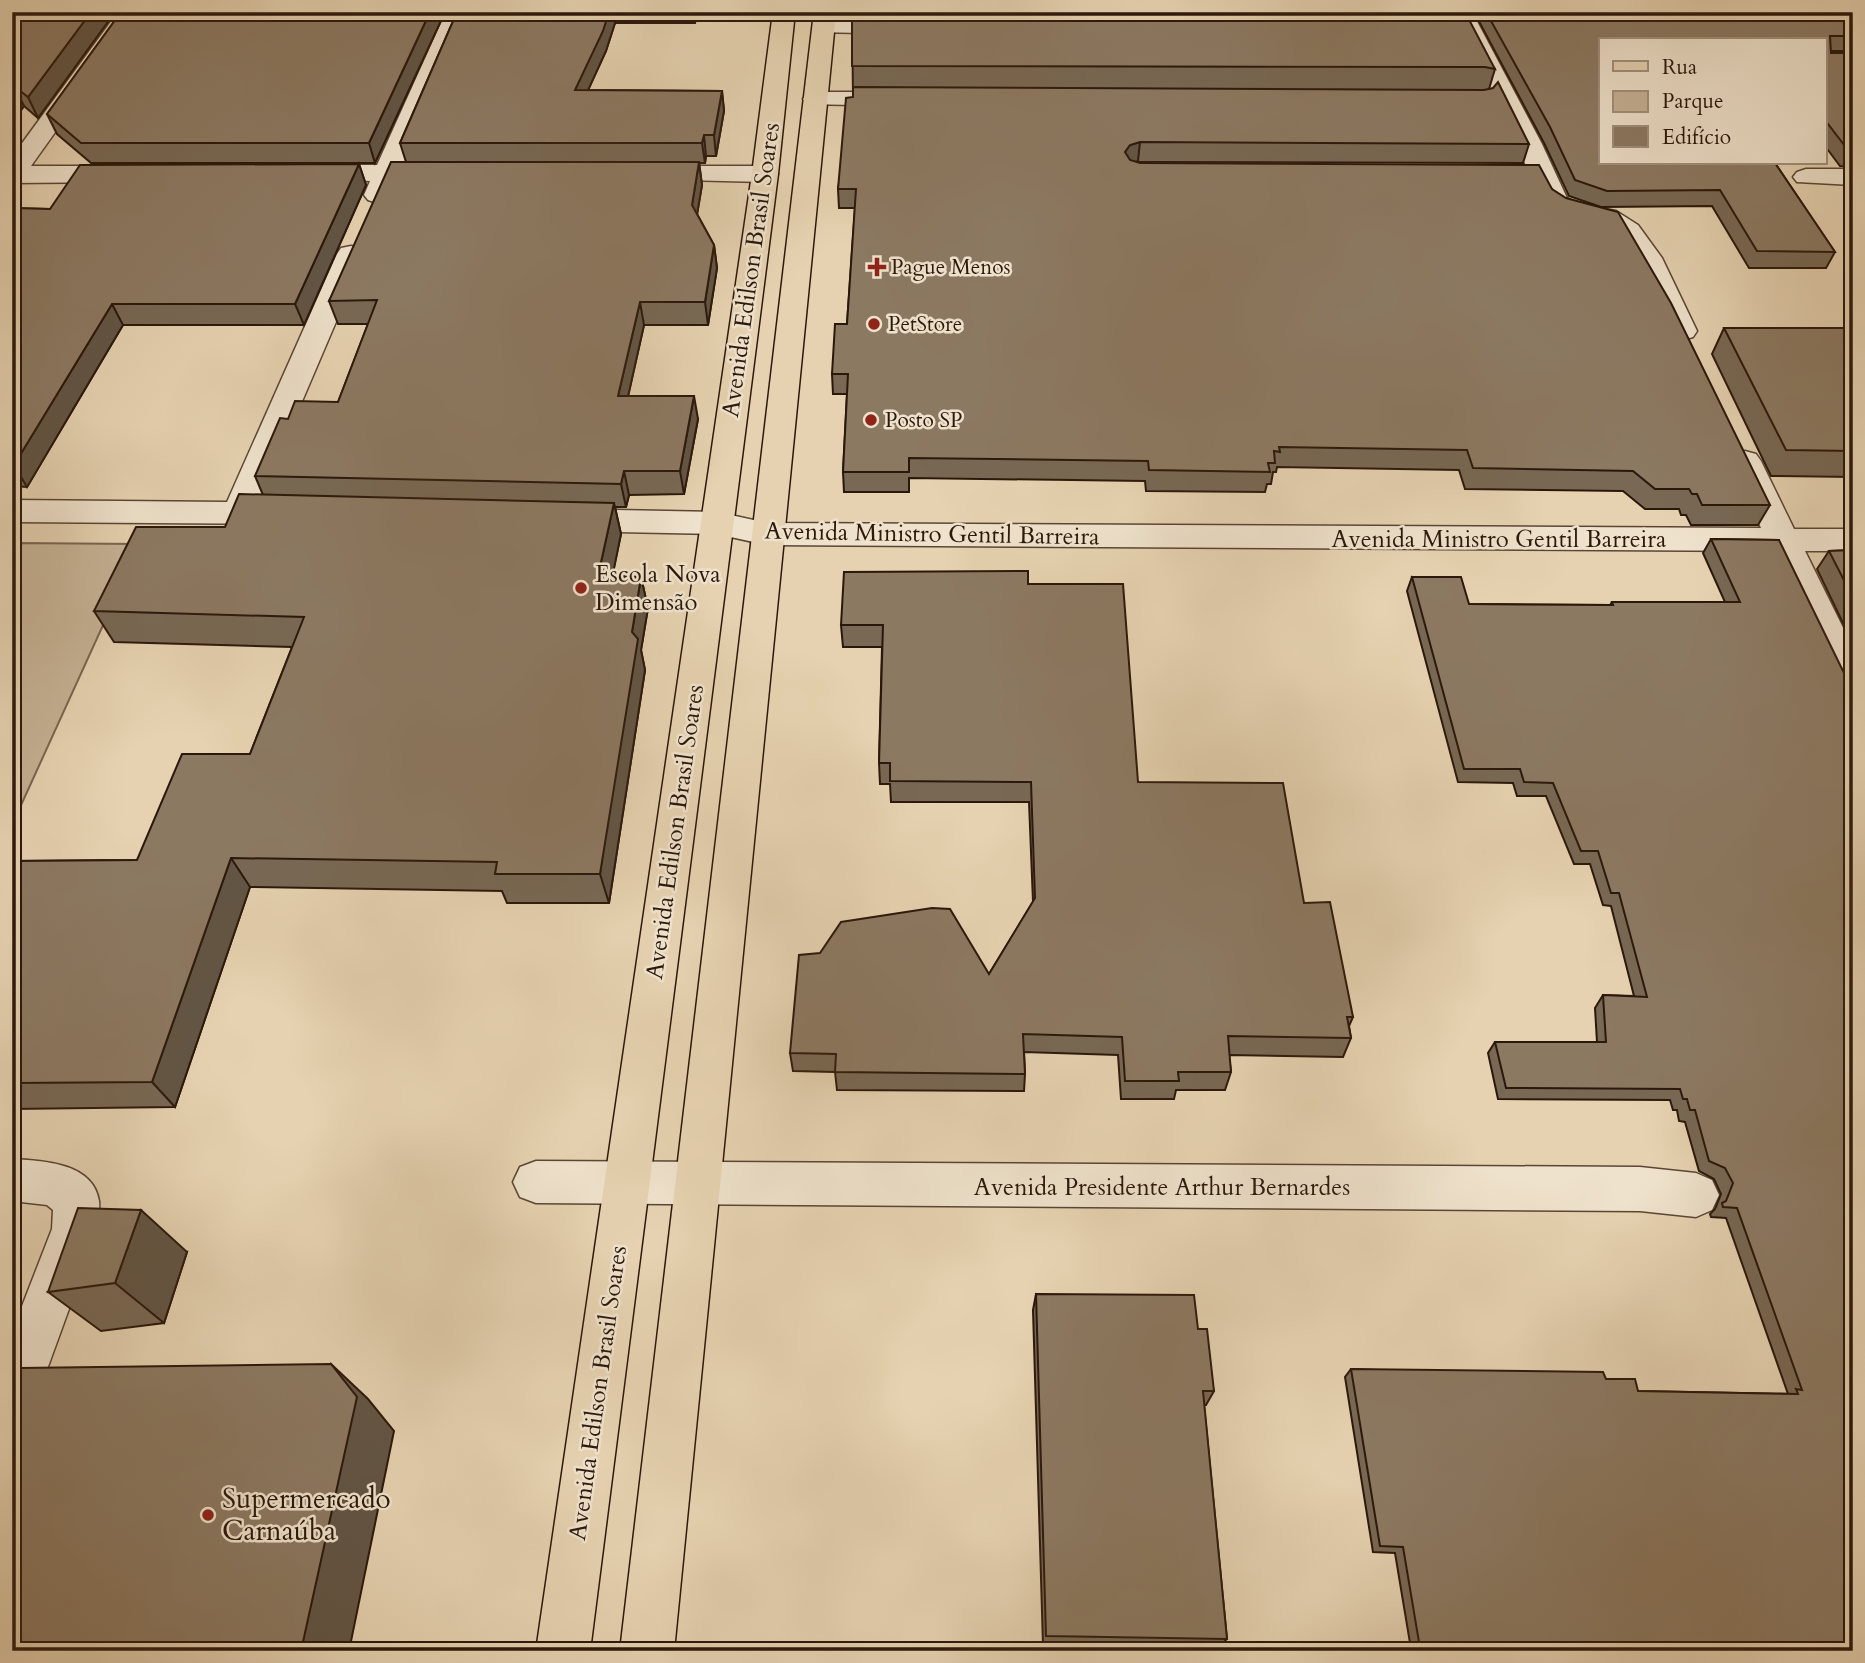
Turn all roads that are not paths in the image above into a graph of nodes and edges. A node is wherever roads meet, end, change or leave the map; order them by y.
1 (130, 12) edge
2 (457, 12) edge
3 (784, 12) edge
4 (1461, 12) edge
5 (824, 20) edge
6 (931, 27) edge
7 (815, 99) junction
8 (922, 99) edge
9 (289, 173) edge
10 (386, 173) junction
11 (467, 173) edge
12 (1516, 173) edge
13 (12, 174) edge
14 (151, 174) edge
15 (630, 174) edge
16 (765, 174) junction
17 (1542, 174) junction
18 (1806, 177) dead end
19 (1853, 177) edge
20 (1695, 356) edge
21 (1730, 430) edge
22 (12, 511) edge
23 (239, 512) junction
24 (307, 513) edge
25 (539, 519) edge
26 (717, 523) junction
27 (767, 534) junction
28 (1853, 540) edge
29 (1784, 541) junction
30 (1853, 684) edge
31 (12, 1180) edge
32 (536, 1182) dead end
33 (628, 1183) junction
34 (696, 1185) junction
35 (1696, 1195) dead end
36 (12, 1397) edge
37 (563, 1651) edge
38 (647, 1651) edge

1 - 13 street
2 - 10 street
3 - 16 main road, Avenida Edilson Brasil Soares
4 - 17 street
5 - 6 street
5 - 7 main road, Avenida Edilson Brasil Soares
7 - 8 street
7 - 27 main road, Avenida Edilson Brasil Soares
9 - 10 street
10 - 11 street
10 - 23 street
12 - 17 street
13 - 14 street
15 - 16 street
16 - 26 main road, Avenida Edilson Brasil Soares
17 - 20 street
18 - 19 street
21 - 29 street
22 - 23 street
23 - 24 street
25 - 26 street, Avenida Ministro Gentil Barreira
26 - 27 street, Avenida Ministro Gentil Barreira
26 - 33 main road, Avenida Edilson Brasil Soares
27 - 29 street, Avenida Ministro Gentil Barreira
27 - 34 main road, Avenida Edilson Brasil Soares
28 - 29 street, Avenida Ministro Gentil Barreira
29 - 30 street
31 - 36 street
32 - 33 street, Avenida Presidente Arthur Bernardes
33 - 34 street, Avenida Presidente Arthur Bernardes
33 - 37 main road, Avenida Edilson Brasil Soares
34 - 35 street, Avenida Presidente Arthur Bernardes
34 - 38 main road, Avenida Edilson Brasil Soares

